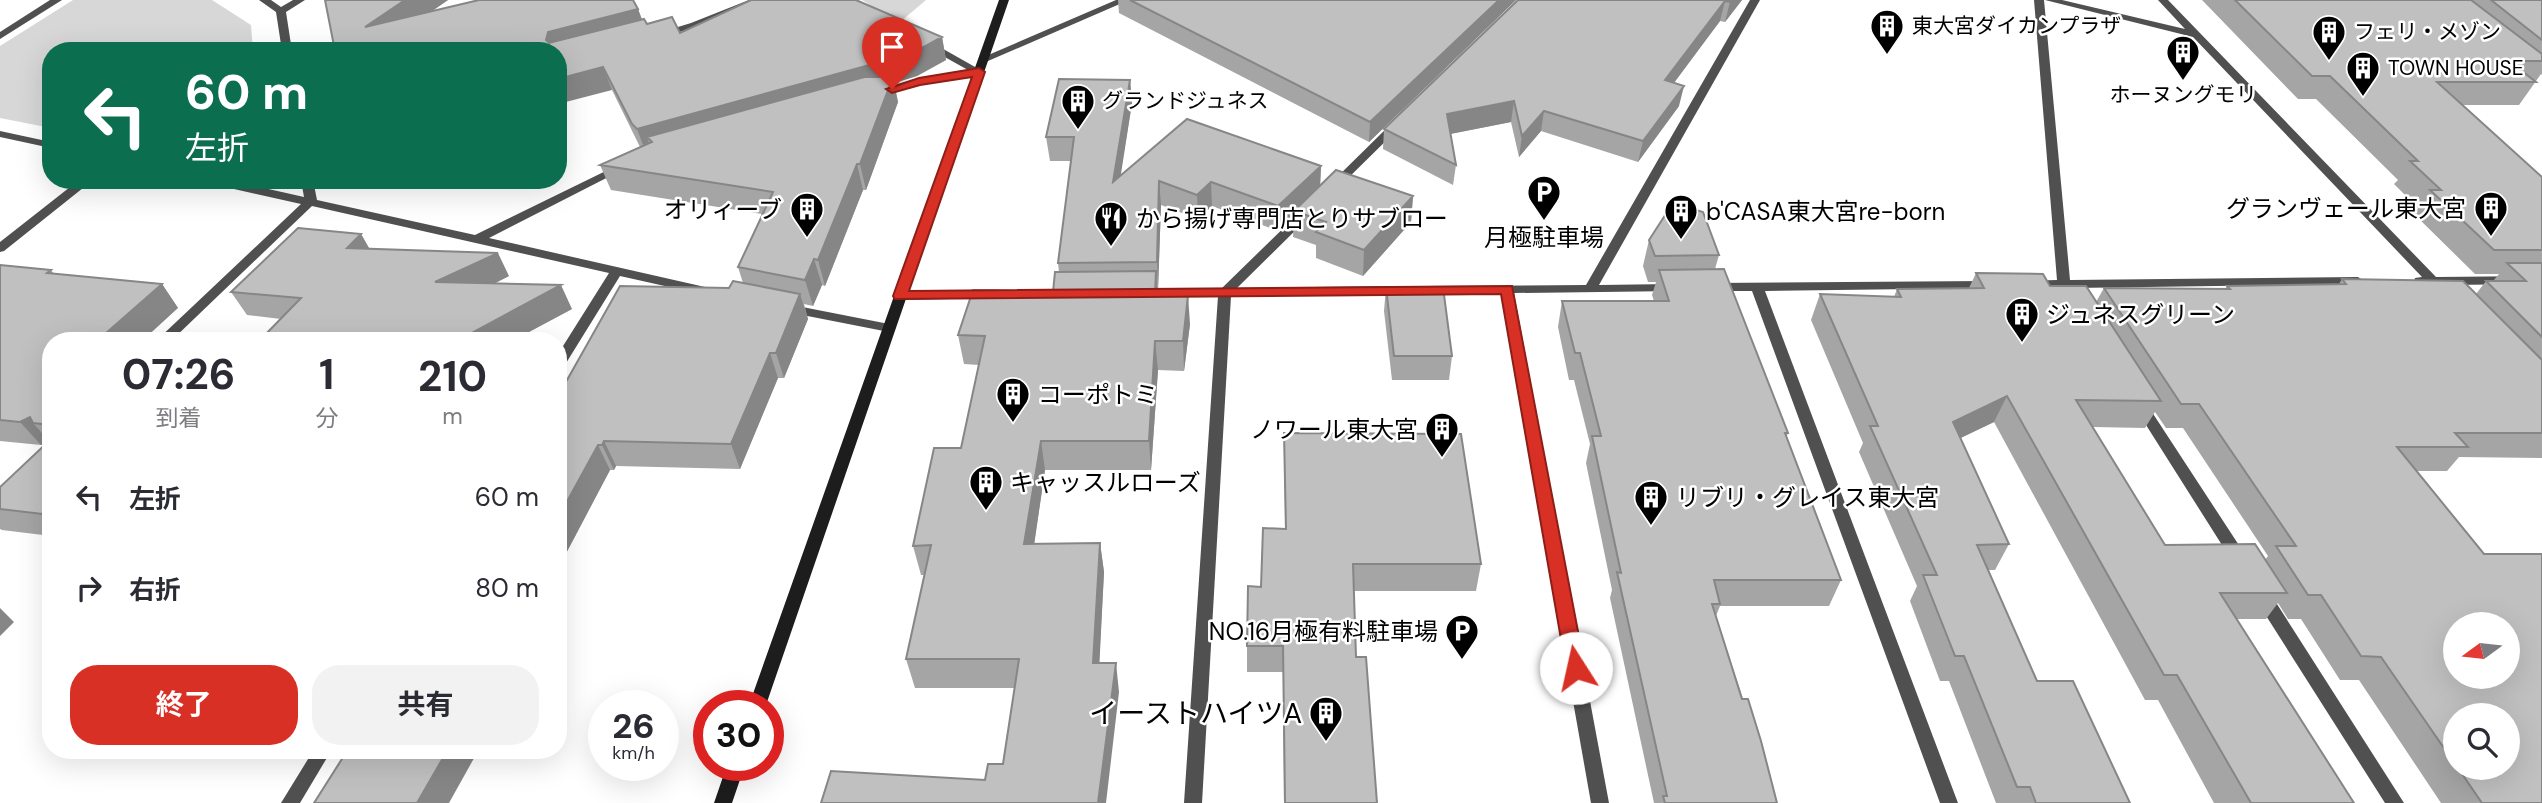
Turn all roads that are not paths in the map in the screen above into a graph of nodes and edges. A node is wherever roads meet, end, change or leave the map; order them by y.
1 (57, 0) edge
2 (264, 0) edge
3 (299, 0) edge
4 (1004, 0) edge
5 (1124, 0) edge
6 (1755, 0) edge
7 (2039, 0) edge
8 (2050, 0) edge
9 (2163, 0) edge
10 (753, 1) edge
11 (281, 11) junction
12 (2196, 34) junction
13 (0, 36) edge
14 (645, 38) edge
15 (921, 39) edge
16 (286, 42) edge
17 (982, 66) junction
18 (865, 97) edge
19 (1405, 117) edge
20 (0, 134) edge
21 (42, 143) edge
22 (638, 161) edge
23 (75, 189) edge
24 (254, 189) edge
25 (309, 189) edge
26 (311, 201) junction
27 (476, 240) junction
28 (0, 248) edge
29 (615, 273) junction
30 (2542, 279) edge
31 (2378, 281) edge
32 (2406, 281) edge
33 (2064, 284) junction
34 (2437, 285) junction
35 (1757, 287) junction
36 (1507, 289) junction
37 (1590, 289) junction
38 (1225, 292) junction
39 (1130, 293) edge
40 (724, 295) edge
41 (1008, 295) edge
42 (900, 296) junction
43 (779, 306) edge
44 (2079, 308) edge
45 (889, 328) junction
46 (173, 332) edge
47 (567, 350) edge
48 (2132, 390) edge
49 (762, 690) edge
50 (317, 759) edge
51 (731, 781) edge
52 (290, 803) edge
53 (723, 803) edge
54 (1193, 803) edge
55 (1600, 803) edge
56 (1949, 803) edge
57 (2395, 803) edge

1 - 13 street
2 - 11 street
3 - 11 street
4 - 17 street
5 - 17 street
6 - 37 street
7 - 33 street
8 - 12 street
9 - 12 street
10 - 14 street
11 - 16 street
12 - 34 street
15 - 17 street
17 - 18 street
17 - 42 street
19 - 38 street
20 - 21 street
22 - 27 street
23 - 28 street
24 - 26 street
25 - 26 street
26 - 27 street
26 - 46 street
27 - 29 street
29 - 40 street
29 - 47 street
30 - 34 street
31 - 33 street
32 - 34 street
33 - 35 street
33 - 44 street
35 - 37 street
35 - 56 street
36 - 37 street
36 - 38 street
36 - 55 street
38 - 39 street
38 - 54 street
41 - 42 street
42 - 45 street
43 - 45 street
45 - 49 street
48 - 57 street
50 - 52 street
51 - 53 street

